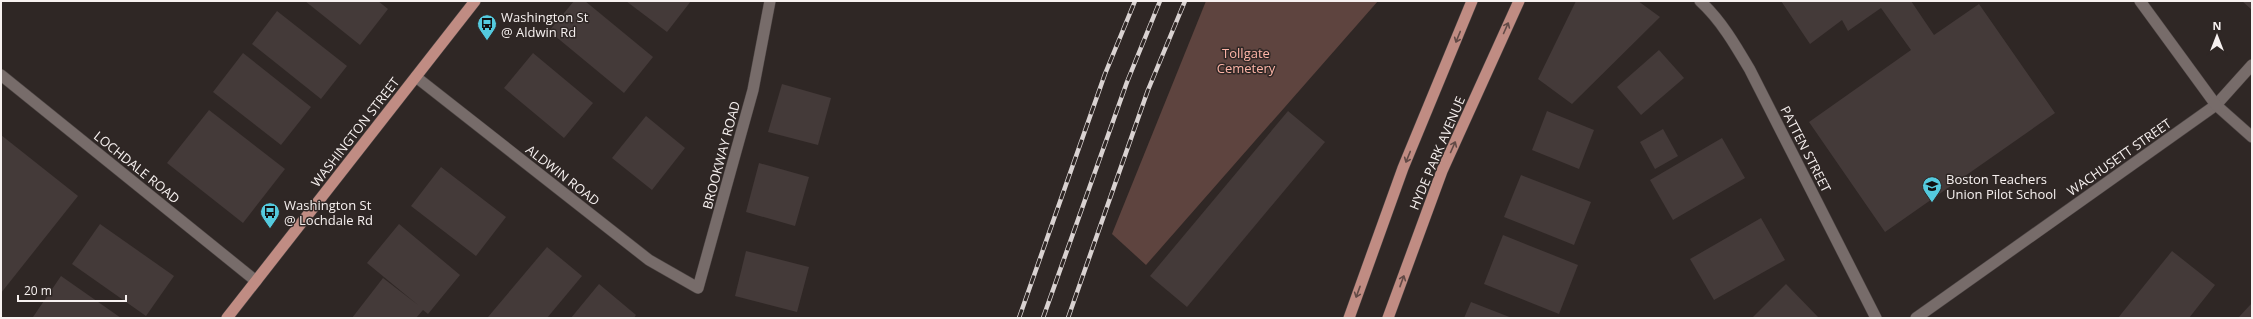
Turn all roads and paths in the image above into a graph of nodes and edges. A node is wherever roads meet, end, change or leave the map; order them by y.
1 (475, 1) edge
2 (770, 1) edge
3 (1472, 1) edge
4 (1519, 1) edge
5 (1700, 1) edge
6 (2140, 1) edge
7 (2252, 65) edge
8 (1, 75) edge
9 (416, 77) junction
10 (2216, 105) junction
11 (2252, 136) edge
12 (256, 281) junction
13 (698, 288) joint
14 (227, 318) edge
15 (1349, 318) edge
16 (1388, 318) edge
17 (1876, 318) edge
18 (1916, 318) edge

1 - 9 main road, WASHINGTON STREET
2 - 13 street, BROOKWAY ROAD
3 -> 15 main road, HYDE PARK AVENUE
16 -> 4 main road, HYDE PARK AVENUE
5 - 17 street, PATTEN STREET
6 - 10 street
7 - 10 street, WACHUSETT STREET
8 - 12 street, LOCHDALE ROAD
9 - 12 main road, WASHINGTON STREET
9 - 13 street, ALDWIN ROAD
10 - 11 street
10 - 18 street, WACHUSETT STREET
12 - 14 main road, WASHINGTON STREET

